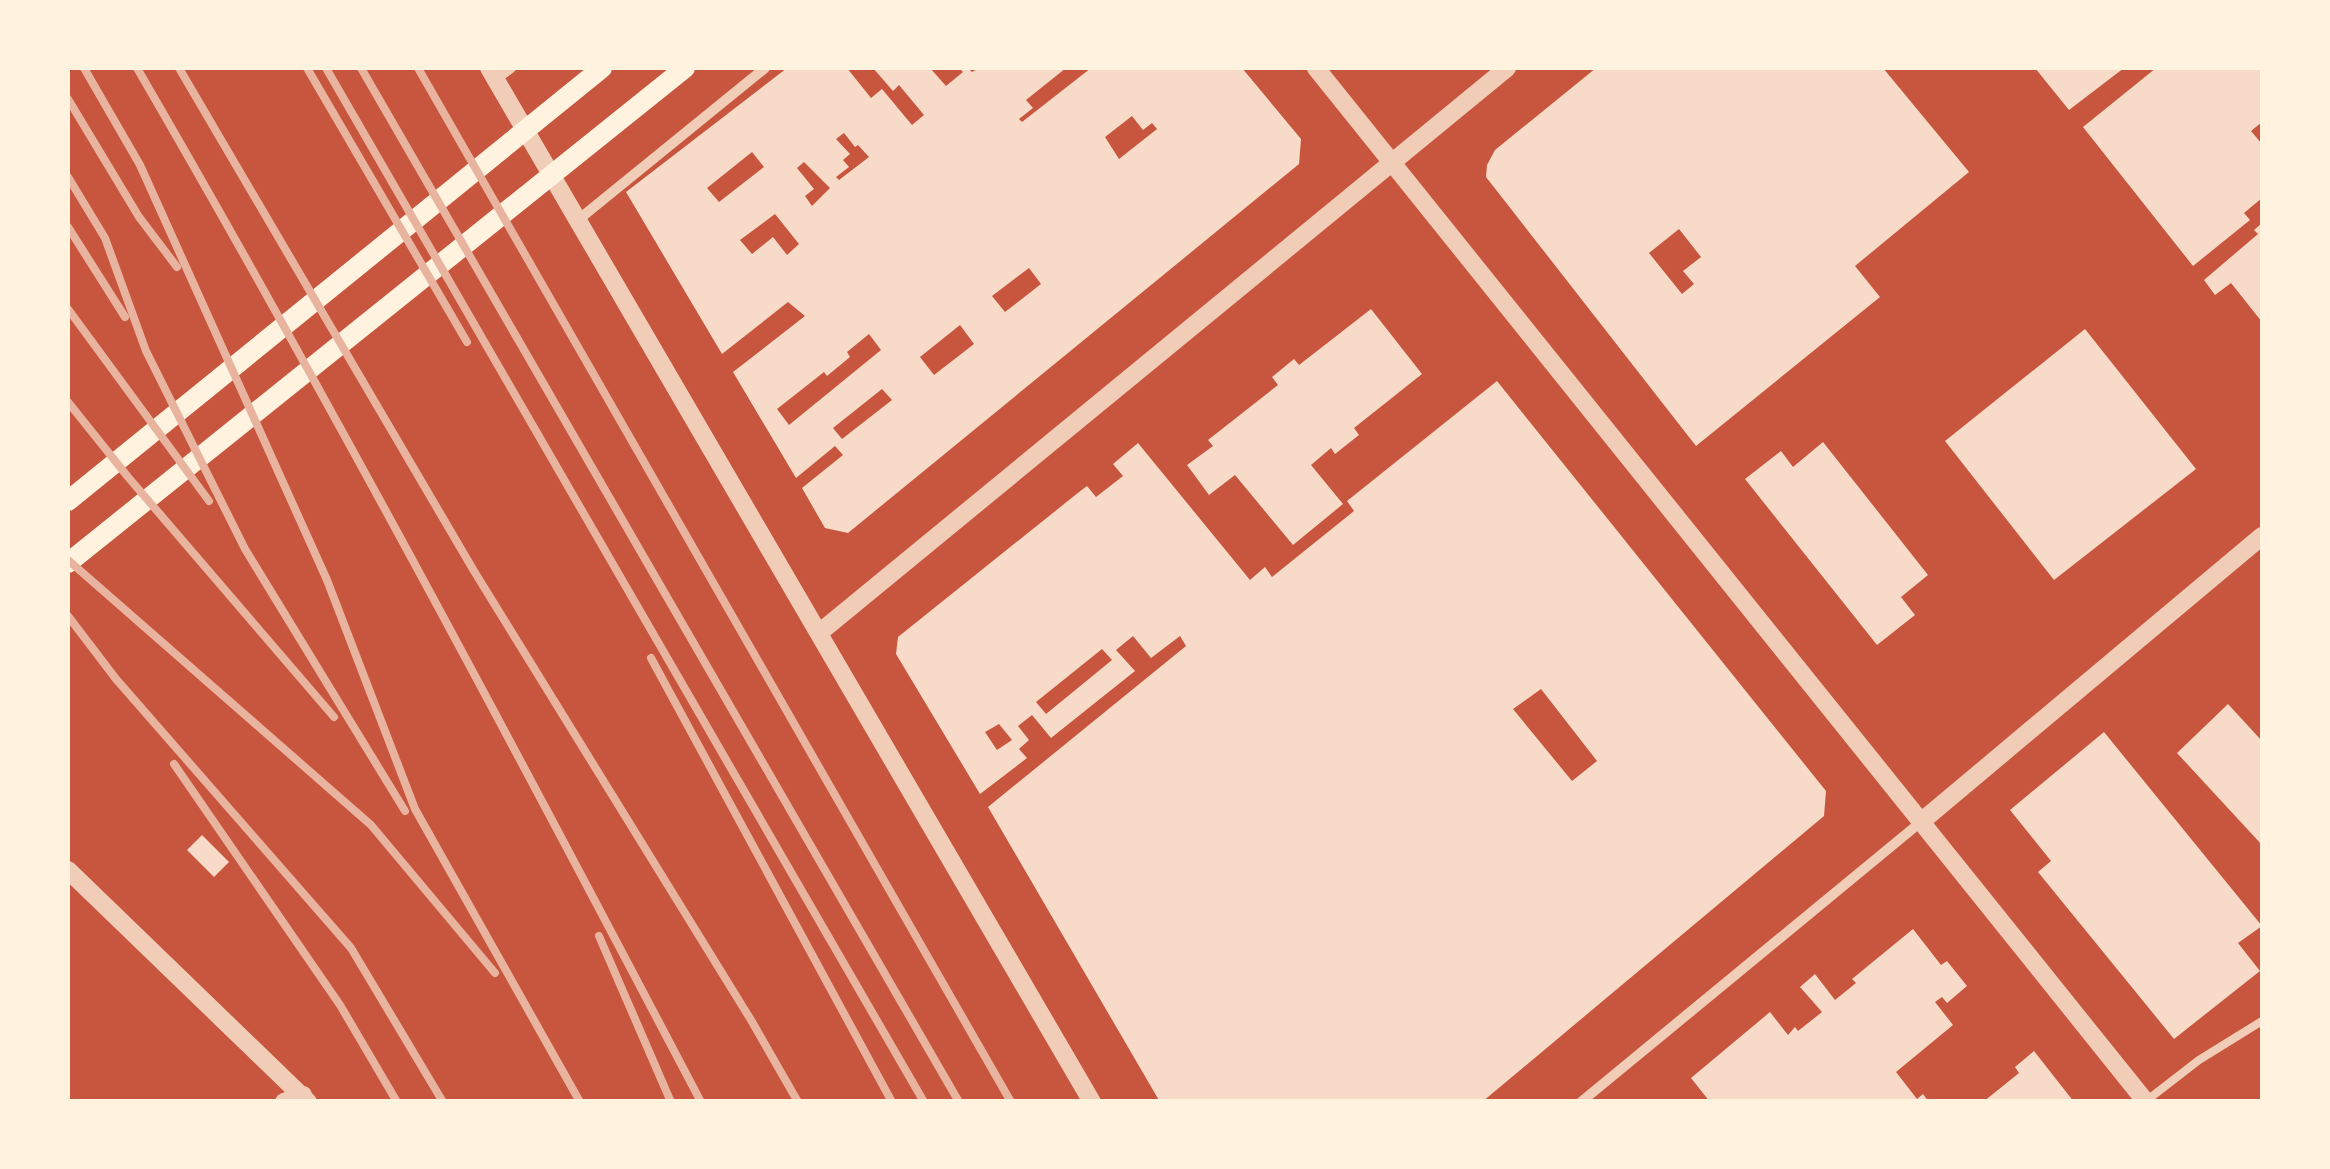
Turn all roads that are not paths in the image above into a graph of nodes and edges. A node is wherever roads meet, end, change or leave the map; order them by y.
1 (602, 68) edge
2 (685, 68) edge
3 (765, 68) edge
4 (1316, 68) edge
5 (1507, 68) edge
6 (499, 71) edge
7 (1394, 160) junction
8 (578, 220) junction
9 (68, 501) edge
10 (2262, 536) edge
11 (68, 564) edge
12 (819, 633) junction
13 (1922, 821) junction
14 (68, 870) edge
15 (2262, 1021) edge
16 (306, 1098) edge
17 (2146, 1101) edge
18 (284, 1102) edge
19 (1092, 1102) edge
20 (1581, 1102) edge

1 - 9 main road
2 - 11 main road
3 - 8 street
4 - 7 street
5 - 7 street
6 - 8 street
7 - 12 street
7 - 13 street
8 - 12 street
10 - 13 street
12 - 19 street
13 - 17 street
13 - 20 street
14 - 16 street
15 - 17 lane
16 - 18 street

